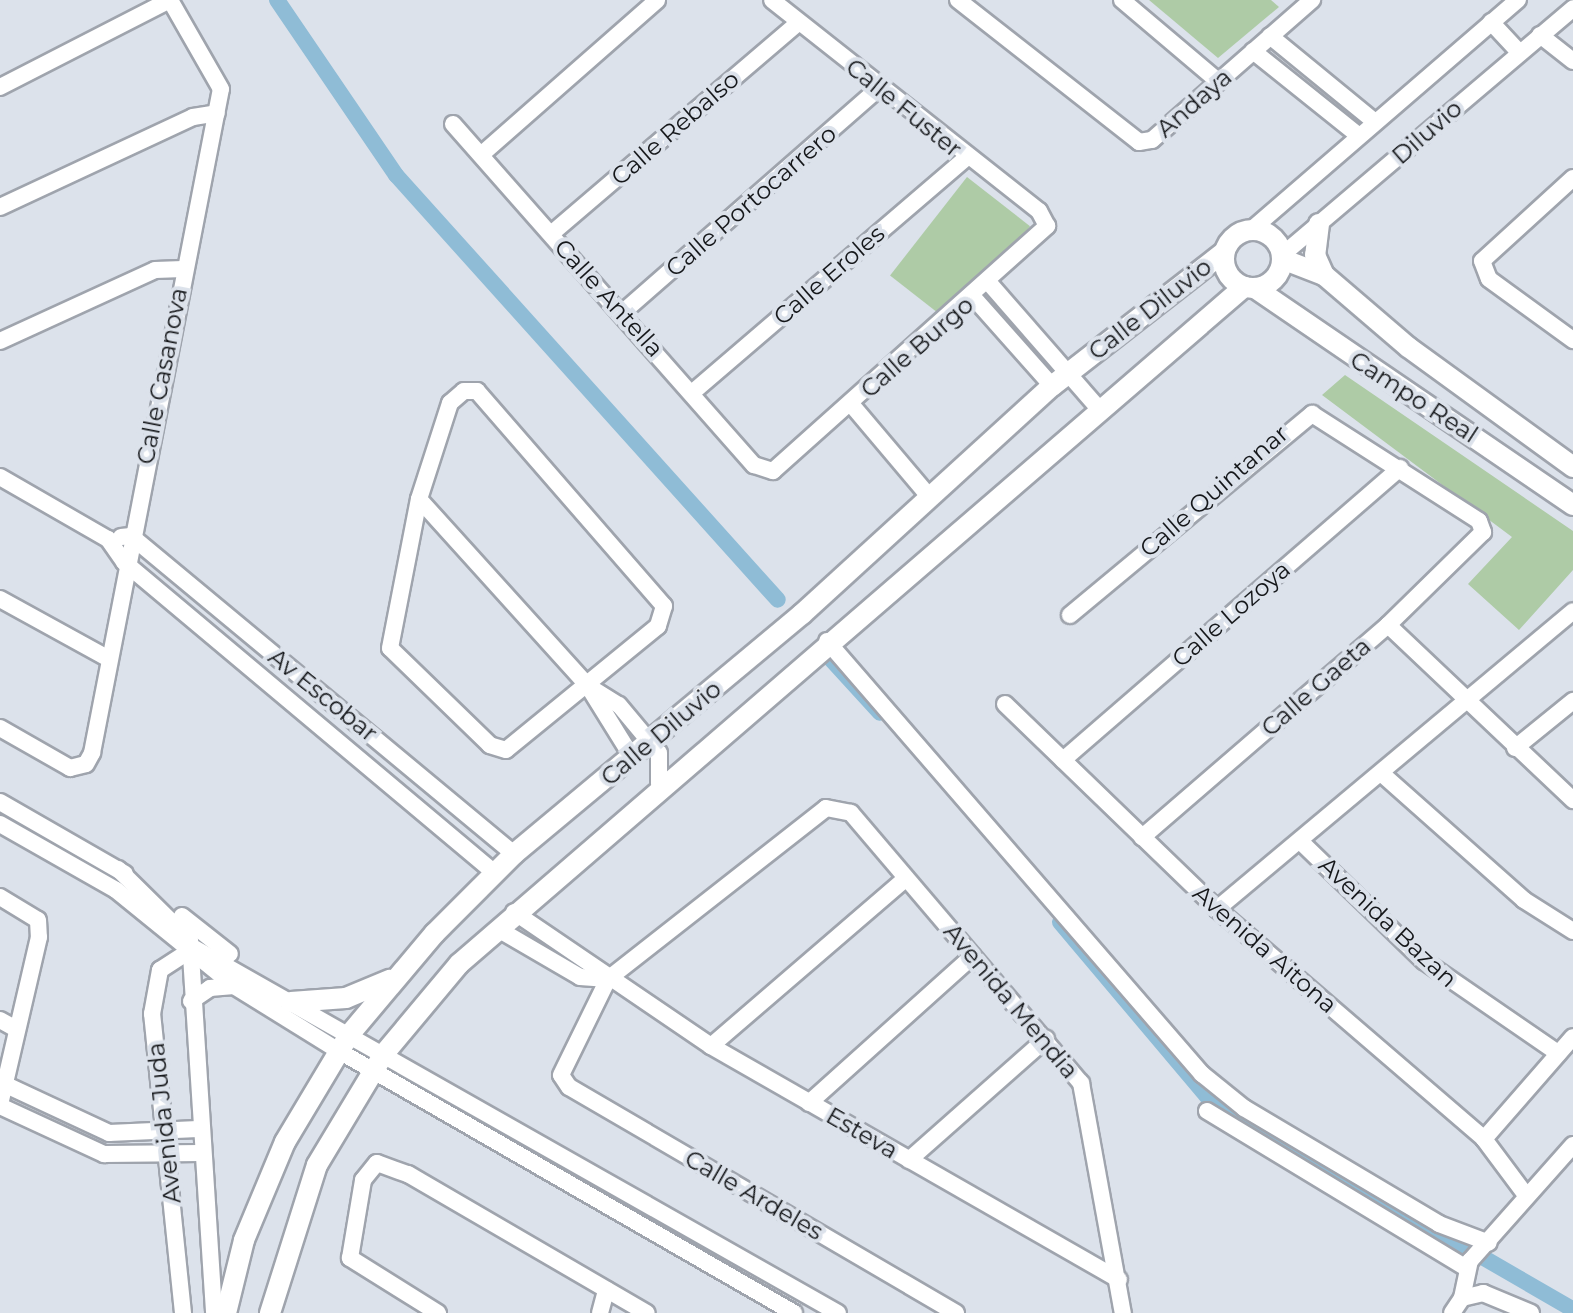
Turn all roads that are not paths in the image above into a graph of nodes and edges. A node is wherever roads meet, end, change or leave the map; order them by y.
1 (170, 0) edge
2 (657, 0) edge
3 (772, 0) edge
4 (958, 0) edge
5 (1122, 0) edge
6 (1518, 0) edge
7 (1302, 3) edge
8 (1573, 8) edge
9 (799, 22) junction
10 (1491, 22) junction
11 (1540, 35) junction
12 (1270, 36) junction
13 (1253, 51) junction
14 (1519, 52) junction
15 (1573, 61) edge
16 (1218, 81) junction
17 (0, 87) edge
18 (879, 88) junction
19 (217, 113) junction
20 (1374, 121) junction
21 (453, 124) dead end
22 (1358, 135) junction
23 (482, 154) junction
24 (966, 158) junction
25 (1573, 178) edge
26 (1558, 192) junction
27 (1573, 202) edge
28 (0, 207) edge
29 (1039, 211) joint
30 (1319, 224) junction
31 (1250, 231) junction
32 (551, 234) junction
33 (1224, 252) junction
34 (1282, 257) junction
35 (183, 269) junction
36 (1324, 275) junction
37 (990, 284) junction
38 (1250, 287) junction
39 (974, 298) junction
40 (622, 313) junction
41 (1573, 340) edge
42 (0, 341) edge
43 (1068, 372) junction
44 (1052, 386) junction
45 (693, 392) junction
46 (851, 404) junction
47 (1099, 409) junction
48 (1505, 418) junction
49 (1492, 448) junction
50 (1573, 467) edge
51 (1400, 468) junction
52 (766, 471) joint
53 (0, 477) edge
54 (927, 494) junction
55 (419, 499) junction
56 (1573, 505) edge
57 (1483, 532) joint
58 (131, 536) junction
59 (108, 539) junction
60 (124, 562) junction
61 (0, 599) edge
62 (1573, 611) edge
63 (802, 614) junction
64 (1070, 615) dead end
65 (1388, 625) junction
66 (827, 641) junction
67 (109, 659) junction
68 (289, 667) junction
69 (588, 686) junction
70 (279, 689) junction
71 (1573, 701) edge
72 (1005, 704) dead end
73 (1465, 704) junction
74 (0, 728) edge
75 (650, 743) junction
76 (1515, 748) junction
77 (632, 757) junction
78 (1063, 760) junction
79 (1381, 773) junction
80 (659, 784) junction
81 (1573, 800) edge
82 (0, 802) edge
83 (0, 824) edge
84 (1142, 837) junction
85 (1300, 841) junction
86 (514, 854) junction
87 (118, 869) junction
88 (494, 873) junction
89 (906, 878) junction
90 (0, 897) edge
91 (1217, 909) junction
92 (514, 912) junction
93 (166, 926) junction
94 (498, 929) junction
95 (1573, 931) edge
96 (190, 950) junction
97 (973, 956) junction
98 (160, 970) junction
99 (396, 976) junction
100 (608, 979) junction
101 (234, 986) junction
102 (284, 997) junction
103 (191, 1001) junction
104 (0, 1020) edge
105 (16, 1029) junction
106 (1573, 1037) edge
107 (1046, 1039) junction
108 (344, 1043) junction
109 (711, 1046) junction
110 (1558, 1053) junction
111 (378, 1063) junction
112 (4, 1084) junction
113 (809, 1103) junction
114 (0, 1105) edge
115 (1207, 1111) dead end
116 (198, 1129) junction
117 (167, 1133) junction
118 (1484, 1139) junction
119 (1573, 1145) edge
120 (200, 1153) junction
121 (169, 1155) junction
122 (909, 1160) junction
123 (1525, 1194) junction
124 (1487, 1246) junction
125 (1468, 1265) junction
126 (1119, 1280) junction
127 (606, 1290) junction
128 (1462, 1298) junction
129 (183, 1313) edge
130 (214, 1313) edge
131 (226, 1313) edge
132 (270, 1313) edge
133 (438, 1313) edge
134 (600, 1313) edge
135 (647, 1313) edge
136 (794, 1313) edge
137 (838, 1313) edge
138 (956, 1313) edge
139 (1123, 1313) edge
140 (1452, 1313) edge
141 (1531, 1313) edge

1 - 17 street
1 - 19 street, Calle Casanova
2 - 23 street
3 - 9 street, Calle Fuster
4 - 16 street, Andaya
5 - 16 street
6 - 10 street, Diluvio
7 - 12 street, Andaya
8 - 11 street, Diluvio
9 - 18 street, Calle Fuster
9 - 32 street, Calle Rebalso
10 - 14 street
10 - 20 street, Diluvio
11 - 14 street, Diluvio
11 - 15 street
12 - 13 street, Andaya
12 - 20 street
13 - 16 street, Andaya
13 - 22 street
14 - 30 street, Diluvio
18 - 24 street, Calle Fuster
18 - 40 street, Calle Portocarrero
19 - 28 street
19 - 35 street, Calle Casanova
20 - 22 street, Diluvio
21 - 23 street, Calle Antella
22 - 31 street, Diluvio
23 - 32 street, Calle Antella
24 - 29 street, Calle Fuster
24 - 45 street, Calle Eroles
25 - 26 street
26 - 27 street
26 - 41 street
29 - 37 street, Calle Burgo
30 - 34 street, Diluvio
30 - 36 street
31 - 33 street
31 - 34 street
32 - 40 street, Calle Antella
33 - 38 street
33 - 43 street, Calle Diluvio
34 - 36 street, Campo Real
34 - 38 street
35 - 42 street
35 - 58 street, Calle Casanova
36 - 48 street, Campo Real
37 - 39 street, Calle Burgo
37 - 43 street
38 - 47 street, Calle Diluvio
38 - 49 street, Campo Real
39 - 44 street
39 - 46 street, Calle Burgo
40 - 45 street, Calle Antella
43 - 44 street, Calle Diluvio
43 - 47 street
44 - 54 street, Calle Diluvio
45 - 52 street, Calle Antella
46 - 52 street, Calle Burgo
46 - 54 street
47 - 66 street, Calle Diluvio
48 - 49 street
48 - 50 street, Campo Real
49 - 56 street, Campo Real
51 - 57 street, Calle Quintanar
51 - 64 street, Calle Quintanar
51 - 78 street, Calle Lozoya
53 - 59 street
54 - 63 street, Calle Diluvio
55 - 69 street
55 - 69 street
55 - 69 street
57 - 65 street, Calle Gaeta
58 - 59 street
58 - 60 street, Calle Casanova
58 - 68 street, Av Escobar
59 - 60 street
60 - 67 street, Calle Casanova
60 - 70 street
61 - 67 street
62 - 73 street
63 - 66 street
63 - 75 street, Calle Diluvio
65 - 73 street
65 - 84 street, Calle Gaeta
66 - 80 street, Calle Diluvio
66 - 124 street
67 - 74 street, Calle Casanova
68 - 70 street
68 - 86 street, Av Escobar
69 - 75 street
69 - 77 street
70 - 88 street
71 - 76 street
72 - 78 street, Avenida Aitona
73 - 76 street
73 - 79 street
75 - 77 street, Calle Diluvio
75 - 80 street
76 - 81 street
77 - 86 street, Calle Diluvio
78 - 84 street, Avenida Aitona
79 - 85 street
79 - 95 street
80 - 92 street, Calle Diluvio
82 - 87 street, Avenida Juda
83 - 93 street, Avenida Juda
84 - 91 street, Avenida Aitona
85 - 91 street
85 - 110 street, Avenida Bazan
86 - 88 street, Calle Diluvio
87 - 96 street, Avenida Juda
87 - 102 street, Avenida Juda
88 - 99 street, Calle Diluvio
89 - 97 street, Avenida Mendia
89 - 100 street, Avenida Mendia
89 - 109 street
90 - 105 street
91 - 118 street, Avenida Aitona
92 - 94 street, Calle Diluvio
92 - 100 street, Esteva
93 - 96 street, Avenida Juda
93 - 98 street, Avenida Juda
94 - 100 street, Esteva
94 - 111 street, Calle Diluvio
96 - 98 street
96 - 101 street, Avenida Juda
96 - 102 street, Avenida Juda
96 - 103 street, Avenida Juda
97 - 107 street, Avenida Mendia
97 - 113 street
98 - 117 street, Avenida Juda
99 - 102 street
99 - 108 street, Calle Diluvio
100 - 109 street, Esteva
100 - 138 street, Calle Ardeles
101 - 103 street
101 - 108 street, Avenida Juda
102 - 108 street, Avenida Juda
103 - 116 street, Avenida Juda
104 - 105 street
105 - 112 street
106 - 110 street
107 - 122 street
107 - 126 street, Avenida Mendia
108 - 111 street, Avenida Juda
108 - 131 street, Calle Diluvio
109 - 113 street, Esteva
110 - 118 street
111 - 132 street, Calle Diluvio
111 - 136 street
111 - 137 street
112 - 114 street
112 - 117 street
113 - 122 street, Esteva
114 - 121 street
115 - 125 street
116 - 117 street
116 - 120 street, Avenida Juda
117 - 121 street, Avenida Juda
118 - 123 street, Avenida Aitona
119 - 123 street
120 - 121 street
120 - 130 street, Avenida Juda
121 - 129 street, Avenida Juda
122 - 126 street, Esteva
123 - 124 street
124 - 125 street
125 - 128 street
126 - 139 street, Avenida Mendia
127 - 133 street
127 - 134 street
127 - 135 street
128 - 140 street
128 - 141 street

